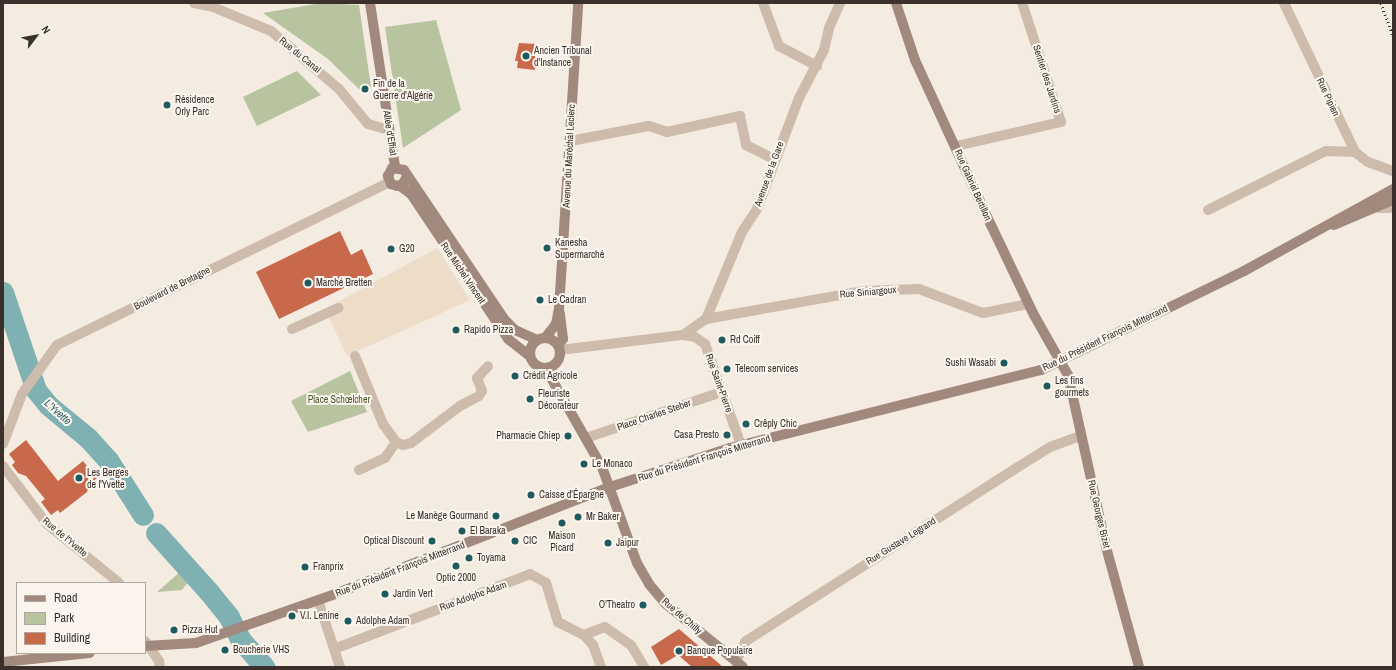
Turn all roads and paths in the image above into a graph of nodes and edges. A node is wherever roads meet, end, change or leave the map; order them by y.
1 (194, 3) edge
2 (370, 3) edge
3 (578, 3) edge
4 (763, 3) edge
5 (840, 3) edge
6 (896, 3) edge
7 (1022, 3) edge
8 (1284, 3) edge
9 (817, 66) junction
10 (389, 130) junction
11 (570, 141) junction
12 (956, 146) junction
13 (1355, 152) junction
14 (774, 159) junction
15 (396, 167) junction
16 (1393, 171) edge
17 (407, 176) junction
18 (389, 182) junction
19 (400, 186) junction
20 (1393, 189) edge
21 (1374, 198) junction
22 (1393, 200) edge
23 (1379, 208) junction
24 (1393, 208) edge
25 (1208, 210) dead end
26 (1323, 228) junction
27 (1028, 304) junction
28 (338, 308) dead end
29 (560, 309) junction
30 (706, 319) junction
31 (292, 329) dead end
32 (683, 335) junction
33 (541, 339) junction
34 (559, 347) junction
35 (355, 356) dead end
36 (530, 356) junction
37 (1061, 361) junction
38 (488, 366) dead end
39 (546, 369) junction
40 (722, 392) junction
41 (1081, 436) junction
42 (586, 438) junction
43 (396, 442) junction
44 (3, 444) edge
45 (741, 445) junction
46 (3, 466) edge
47 (359, 470) dead end
48 (610, 487) junction
49 (118, 582) edge
50 (318, 600) junction
51 (584, 635) junction
52 (146, 644) edge
53 (334, 649) junction
54 (80, 654) edge
55 (3, 662) edge
56 (740, 664) edge
57 (160, 667) edge
58 (340, 667) edge
59 (601, 667) edge
60 (644, 667) edge
61 (1139, 667) edge

1 - 10 street, Rue du Canal
2 - 10 main road, Allée d'Effiat
3 - 11 main road, Avenue du Maréchal Leclerc
4 - 9 street
5 - 9 street, Avenue de la Gare
6 - 12 main road, Rue Gabriel Bertillon
7 - 12 street, Sentier des Jardins
8 - 13 street, Rue Pipien
9 - 14 street, Avenue de la Gare
10 - 15 main road, Allée d'Effiat
11 - 14 street
11 - 29 main road, Avenue du Maréchal Leclerc
12 - 27 main road, Rue Gabriel Bertillon
13 - 16 street
13 - 25 street
14 - 30 street, Avenue de la Gare
15 - 17 main road
15 - 18 main road
17 - 19 main road
17 - 33 main road, Rue Michel Vincent
18 - 19 main road
18 - 44 street, Boulevard de Bretagne
19 - 36 main road, Rue Michel Vincent
20 - 21 main road, Rue du Président François Mitterrand
21 - 23 main road
21 - 26 main road, Rue du Président François Mitterrand
22 - 23 main road, Rue du Président François Mitterrand
23 - 24 street
23 - 26 main road, Rue du Président François Mitterrand
26 - 37 main road, Rue du Président François Mitterrand
27 - 30 street, Rue Siniargoux
27 - 37 main road, Rue Gabriel Bertillon
28 - 31 street
29 - 33 main road, Avenue du Maréchal Leclerc
29 - 34 main road, Avenue du Maréchal Leclerc
30 - 32 street
32 - 34 street
32 - 40 street, Rue Saint-Pierre
33 - 34 main road
33 - 36 main road
34 - 39 main road
35 - 43 street
36 - 39 main road
37 - 41 main road, Rue Georges Bizet
37 - 45 main road, Rue du Président François Mitterrand
38 - 43 street
39 - 42 main road
40 - 42 street, Place Charles Steber
40 - 45 street, Rue Saint-Pierre
41 - 56 street, Rue Gustave Legrand
41 - 61 main road, Rue Georges Bizet
42 - 48 main road
43 - 47 street
45 - 48 main road, Rue du Président François Mitterrand
46 - 49 street, Rue de l'Yvette
48 - 50 main road, Rue du Président François Mitterrand
48 - 56 main road, Rue de Chilly
50 - 52 main road, Rue du Président François Mitterrand
50 - 53 street
51 - 53 street, Rue Adolphe Adam
51 - 59 street, Rue Adolphe Adam
51 - 60 street
52 - 57 street
53 - 58 street
54 - 55 main road

